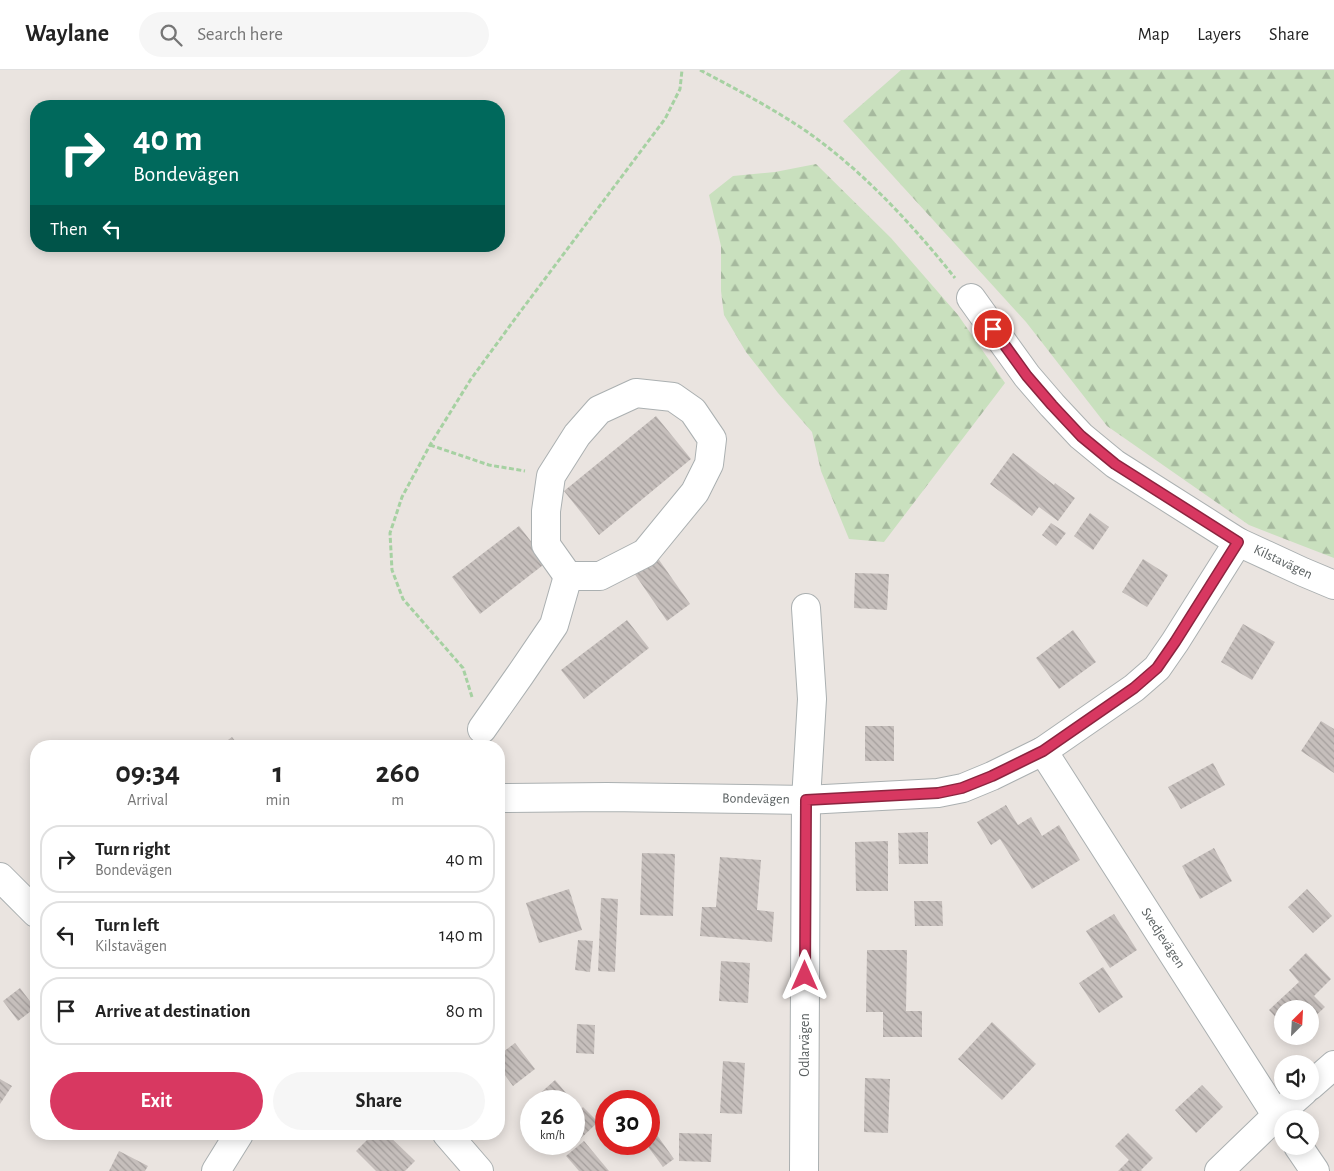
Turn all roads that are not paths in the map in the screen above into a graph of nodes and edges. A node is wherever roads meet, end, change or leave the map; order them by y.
1 (970, 298) road end
2 (1238, 542) junction
3 (568, 576) junction
4 (1334, 585) edge
5 (806, 608) dead end
6 (482, 729) road end
7 (1043, 751) junction
8 (505, 798) edge
9 (806, 800) junction
10 (5, 891) edge
11 (30, 909) edge
12 (1334, 1065) edge
13 (1319, 1078) edge
14 (1297, 1100) edge
15 (1288, 1110) edge
16 (1274, 1111) edge
17 (1274, 1125) edge
18 (235, 1140) edge
19 (453, 1140) edge
20 (1304, 1155) edge
21 (216, 1171) edge
22 (478, 1171) edge
23 (804, 1171) edge
24 (1219, 1171) edge
25 (1315, 1171) edge

1 - 2 street, Kilstavägen
2 - 4 street, Kilstavägen
2 - 7 street, Bondevägen
3 - 3 street
3 - 6 street
5 - 9 street, Odlarvägen
7 - 9 street, Bondevägen
7 - 16 street, Svedjevägen
8 - 9 street, Bondevägen
9 - 23 street, Odlarvägen
10 - 11 street
12 - 13 street
14 - 15 street
17 - 24 street
18 - 21 street
19 - 22 street
20 - 25 street

